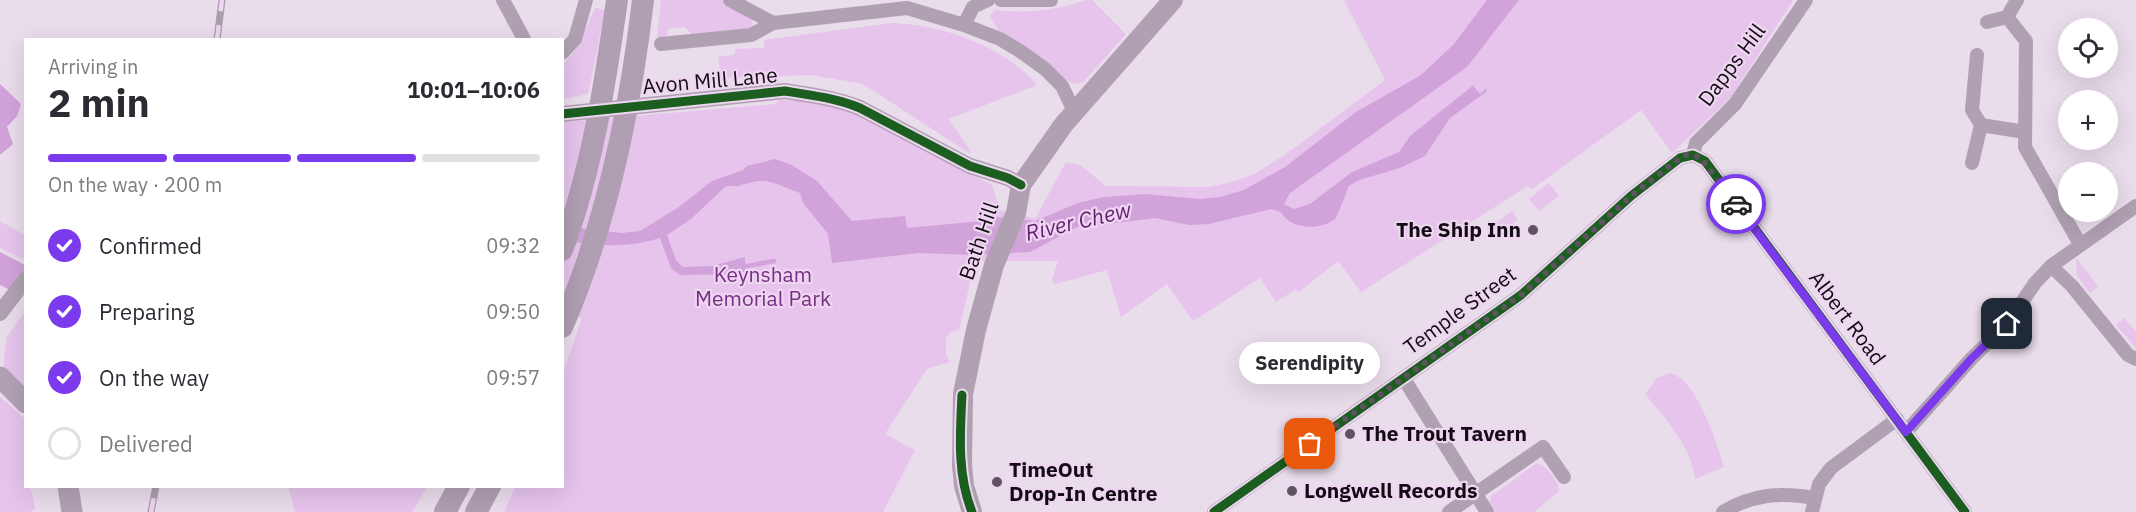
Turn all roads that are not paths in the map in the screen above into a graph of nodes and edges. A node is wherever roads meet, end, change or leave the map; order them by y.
1 (503, 0) edge
2 (586, 0) edge
3 (617, 0) edge
4 (643, 0) edge
5 (730, 0) edge
6 (988, 0) edge
7 (1000, 0) edge
8 (1051, 0) edge
9 (1173, 0) edge
10 (1806, 0) edge
11 (2017, 0) edge
12 (906, 4) edge
13 (2007, 17) junction
14 (1987, 22) dead end
15 (773, 23) junction
16 (964, 25) junction
17 (523, 38) edge
18 (661, 44) dead end
19 (564, 51) edge
20 (1977, 55) dead end
21 (1075, 112) junction
22 (564, 114) edge
23 (1981, 125) junction
24 (2025, 132) junction
25 (1692, 155) junction
26 (1972, 163) dead end
27 (1021, 185) junction
28 (2136, 206) edge
29 (2080, 244) junction
30 (564, 245) edge
31 (2051, 266) junction
32 (24, 282) edge
33 (2, 310) edge
34 (565, 321) edge
35 (2136, 360) edge
36 (0, 377) edge
37 (1404, 379) junction
38 (24, 401) edge
39 (1897, 420) junction
40 (1906, 432) junction
41 (1564, 477) dead end
42 (68, 488) edge
43 (458, 488) edge
44 (489, 488) edge
45 (1476, 493) junction
46 (1813, 505) edge
47 (72, 512) edge
48 (445, 512) edge
49 (476, 512) edge
50 (972, 512) edge
51 (1214, 512) edge
52 (1449, 512) edge
53 (1487, 512) edge
54 (1723, 512) edge
55 (1965, 512) edge

1 - 17 street
2 - 19 street
3 - 30 highway
4 - 34 highway
5 - 15 street
6 - 16 street
7 - 8 street
9 - 21 main road, Bath Hill
10 - 25 street, Dapps Hill
11 - 13 street
12 - 15 street
12 - 16 street
13 - 14 street
13 - 24 street
15 - 18 street
16 - 21 street
20 - 23 street
21 - 27 main road, Bath Hill
22 - 27 street, Avon Mill Lane
23 - 24 street
23 - 26 street
24 - 29 street
25 - 37 street, Temple Street
25 - 39 street, Albert Road
27 - 50 main road, Bath Hill
28 - 29 street
29 - 31 street
31 - 35 street
31 - 40 street
32 - 33 street
36 - 38 main road
37 - 45 street
37 - 51 street, Temple Street
39 - 40 street, Albert Road
39 - 46 street
40 - 55 street, Albert Road
41 - 45 street
42 - 47 main road
43 - 48 highway
44 - 49 highway
45 - 52 street
45 - 53 street
46 - 54 street

